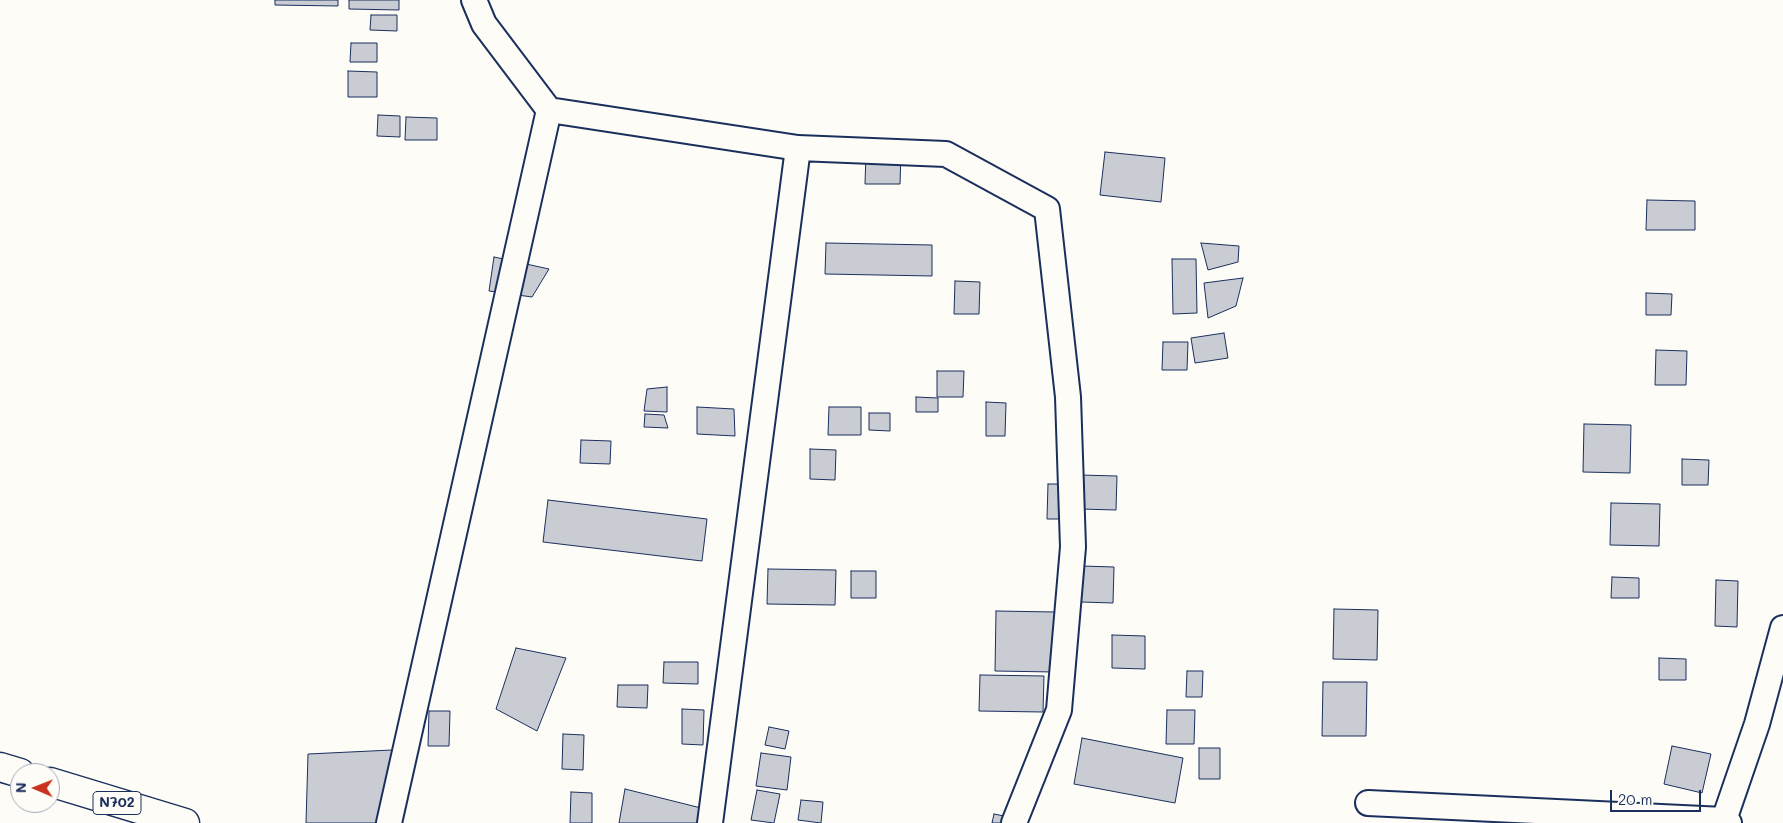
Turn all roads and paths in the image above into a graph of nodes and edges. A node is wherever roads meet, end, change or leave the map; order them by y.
1 (474, 0) edge
2 (549, 110) junction
3 (798, 148) junction
4 (1783, 628) edge
5 (60, 785) edge
6 (1368, 803) dead end
7 (1726, 822) edge
8 (184, 823) edge
9 (389, 823) edge
10 (710, 823) edge
11 (1014, 823) edge

1 - 2 street
2 - 3 street
2 - 9 street
3 - 10 street
3 - 11 street
4 - 7 street
5 - 8 highway, N702
6 - 7 street

